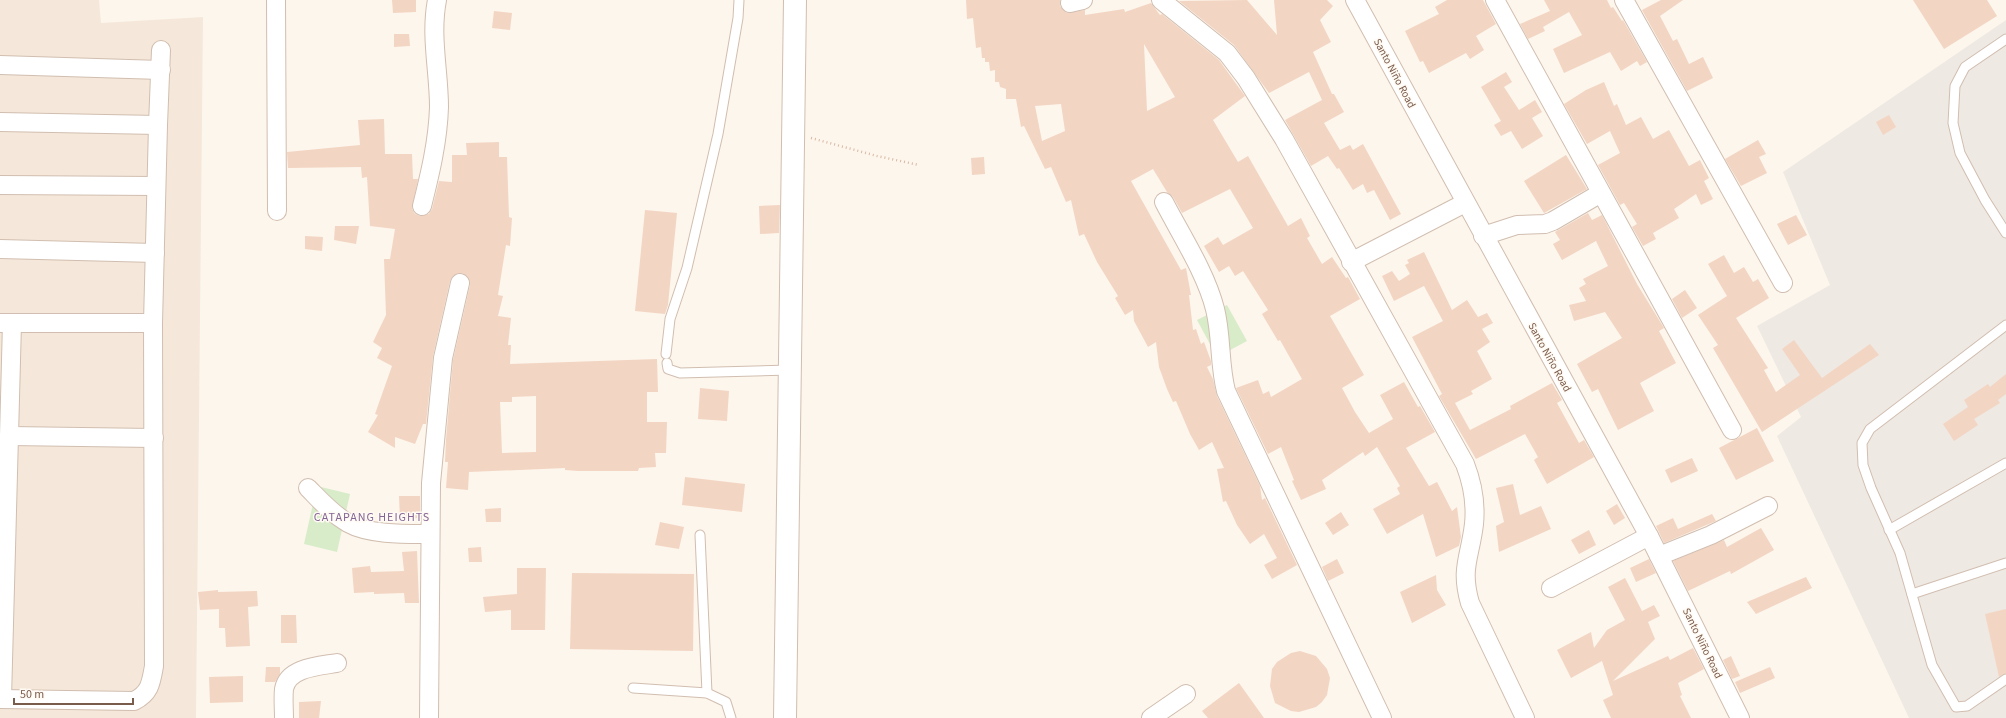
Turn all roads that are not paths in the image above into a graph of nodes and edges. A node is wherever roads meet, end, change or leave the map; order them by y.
1 (276, 0) edge
2 (437, 0) edge
3 (739, 0) edge
4 (795, 0) edge
5 (1161, 0) edge
6 (1355, 0) edge
7 (1495, 0) edge
8 (1624, 0) edge
9 (2006, 39) edge
10 (161, 50) dead end
11 (0, 65) edge
12 (161, 70) junction
13 (0, 122) edge
14 (158, 125) junction
15 (0, 185) edge
16 (156, 186) junction
17 (1601, 193) junction
18 (1164, 202) dead end
19 (1465, 203) junction
20 (422, 206) dead end
21 (277, 211) dead end
22 (2006, 233) edge
23 (1483, 236) junction
24 (0, 249) edge
25 (155, 253) junction
26 (1351, 262) junction
27 (1783, 283) dead end
28 (460, 284) dead end
29 (6, 323) edge
30 (153, 323) junction
31 (2006, 325) edge
32 (790, 370) junction
33 (1732, 430) dead end
34 (9, 436) junction
35 (154, 438) junction
36 (2006, 462) edge
37 (308, 488) dead end
38 (1768, 506) dead end
39 (1890, 530) junction
40 (430, 534) junction
41 (700, 535) dead end
42 (1649, 536) junction
43 (1659, 556) junction
44 (2006, 563) edge
45 (1551, 588) dead end
46 (1912, 594) junction
47 (338, 663) dead end
48 (2006, 680) edge
49 (633, 688) dead end
50 (707, 693) junction
51 (1186, 694) dead end
52 (1, 699) edge
53 (284, 718) edge
54 (429, 718) edge
55 (731, 718) edge
56 (784, 718) edge
57 (1151, 718) edge
58 (1382, 718) edge
59 (1525, 718) edge
60 (1740, 718) edge

1 - 21 street
2 - 20 street
3 - 32 lane
4 - 32 street
5 - 26 street
6 - 19 street, Santo Niño Road
7 - 17 street
8 - 27 street
9 - 22 lane
10 - 12 street
11 - 12 street
12 - 14 street
13 - 14 street
14 - 16 street
15 - 16 street
16 - 25 street
17 - 23 street
17 - 33 street
18 - 58 street
19 - 23 street, Santo Niño Road
19 - 26 street
23 - 42 street, Santo Niño Road
24 - 25 street
25 - 30 street
26 - 59 street
28 - 40 street
29 - 30 street
29 - 34 street
30 - 35 street
31 - 39 lane
32 - 56 street
34 - 35 street
34 - 52 street
35 - 52 street
36 - 39 lane
37 - 40 street
38 - 43 street
39 - 46 lane
40 - 54 street
41 - 50 lane
42 - 43 street, Santo Niño Road
42 - 45 street
43 - 60 street, Santo Niño Road
44 - 46 lane
46 - 48 lane
47 - 53 street
49 - 50 lane
50 - 55 lane
51 - 57 street

